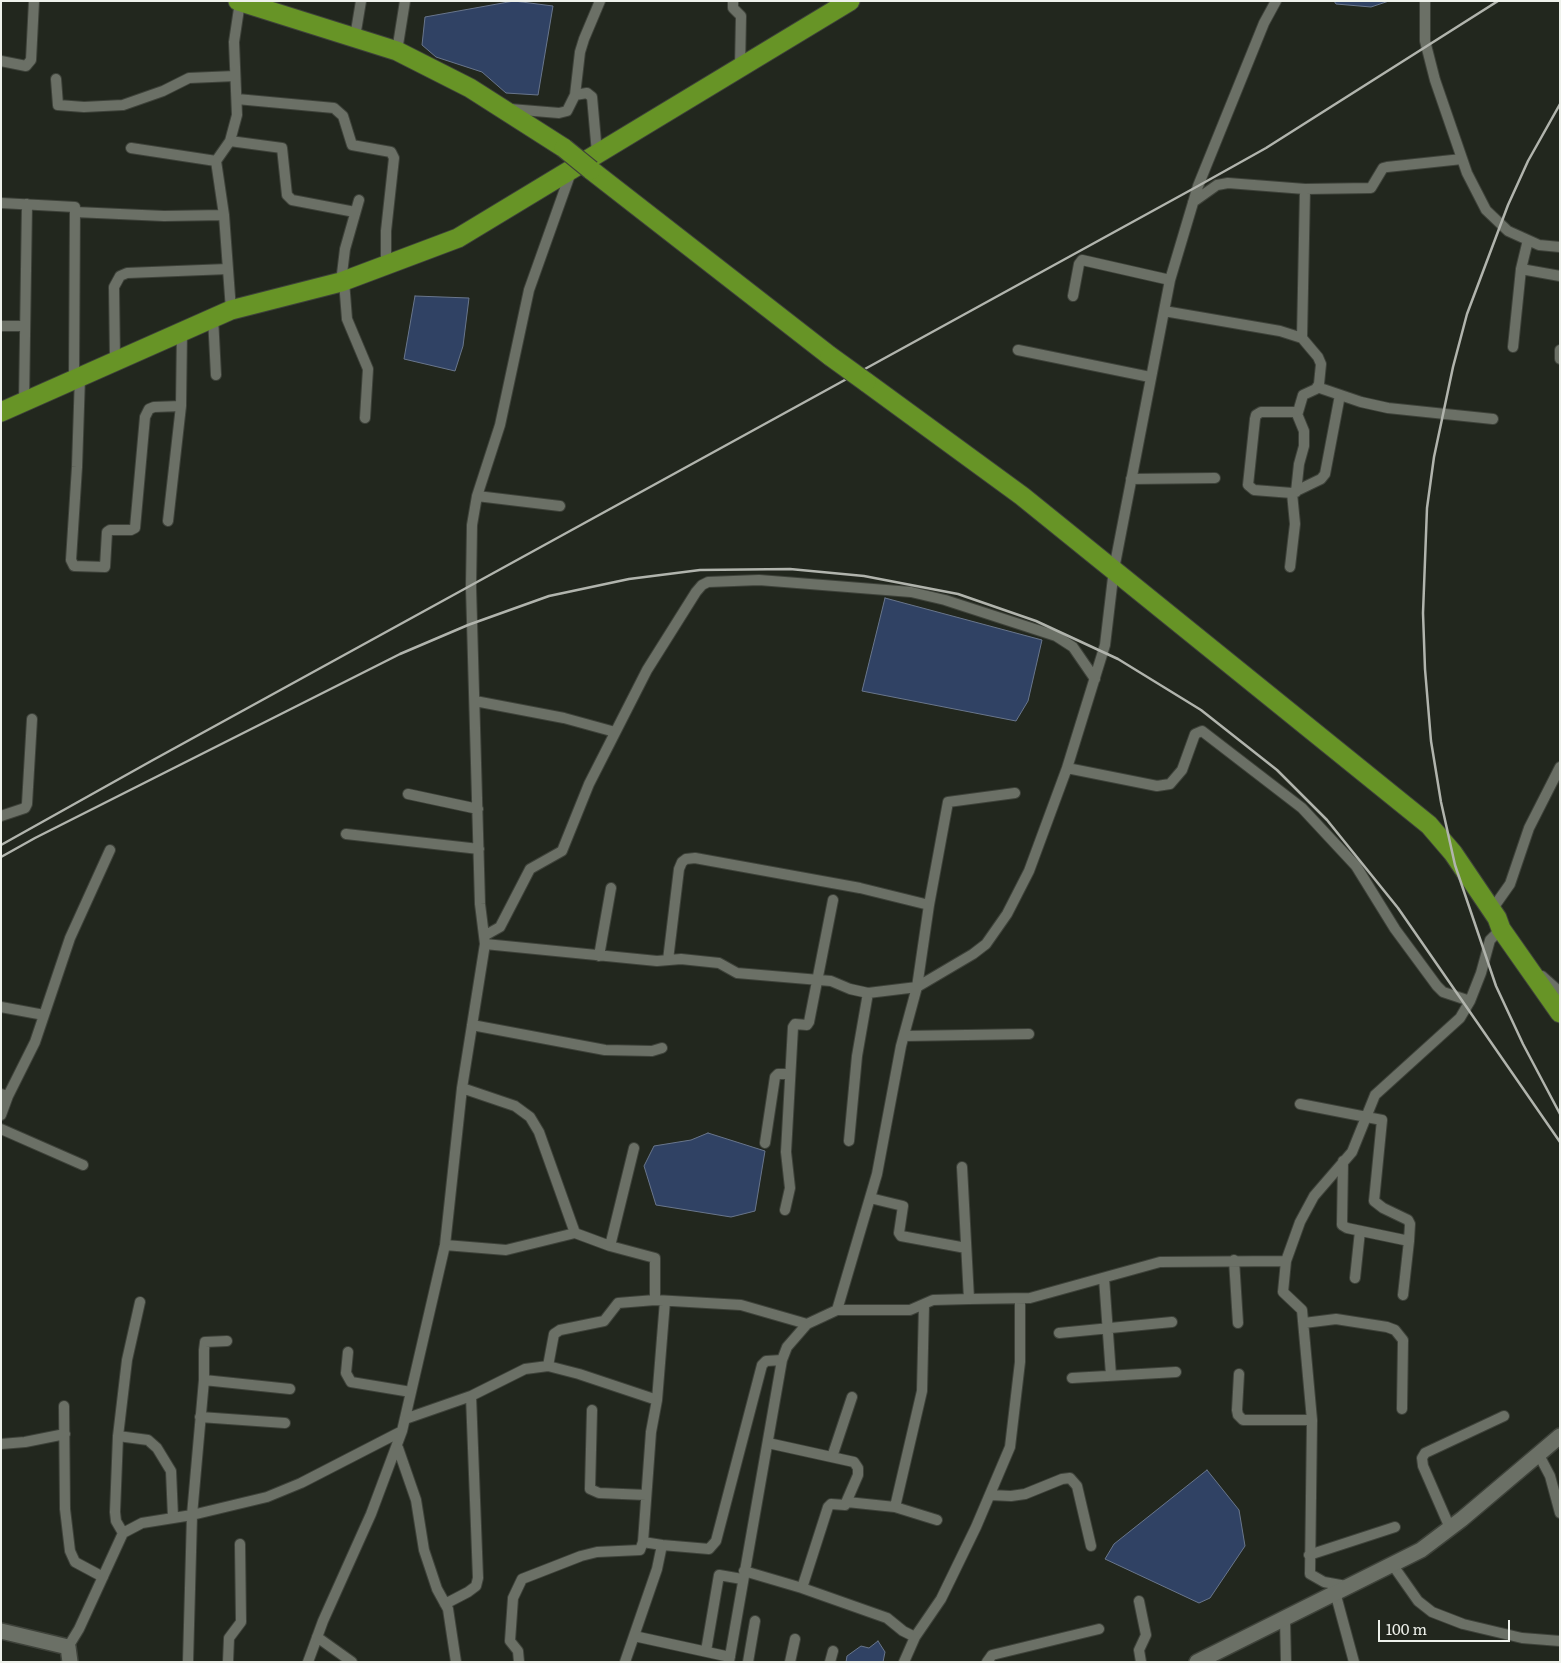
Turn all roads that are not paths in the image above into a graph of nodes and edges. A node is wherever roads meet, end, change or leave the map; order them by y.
1 (34, 1) edge
2 (361, 1) edge
3 (406, 1) edge
4 (600, 1) edge
5 (734, 1) edge
6 (850, 1) edge
7 (1276, 1) edge
8 (1425, 1) edge
9 (239, 2) edge
10 (355, 37) junction
11 (397, 52) junction
12 (1, 61) edge
13 (740, 67) junction
14 (235, 76) junction
15 (56, 79) dead end
16 (575, 95) junction
17 (237, 99) junction
18 (504, 109) junction
19 (230, 141) junction
20 (131, 148) dead end
21 (1462, 159) junction
22 (216, 162) junction
23 (594, 162) junction
24 (572, 169) junction
25 (1305, 189) junction
26 (359, 200) dead end
27 (1193, 202) junction
28 (1, 203) edge
29 (27, 204) junction
30 (75, 212) junction
31 (355, 212) junction
32 (224, 215) junction
33 (1528, 240) junction
34 (1560, 247) edge
35 (386, 267) junction
36 (228, 269) junction
37 (1521, 270) junction
38 (1560, 276) edge
39 (1170, 280) junction
40 (342, 282) junction
41 (1073, 296) dead end
42 (231, 310) junction
43 (1164, 311) junction
44 (213, 317) junction
45 (1, 326) edge
46 (25, 326) junction
47 (182, 330) junction
48 (1302, 338) junction
49 (1513, 347) dead end
50 (1018, 350) dead end
51 (1560, 350) edge
52 (1560, 359) edge
53 (115, 360) junction
54 (216, 375) dead end
55 (77, 377) junction
56 (1150, 377) junction
57 (1317, 387) junction
58 (1340, 395) junction
59 (24, 402) junction
60 (181, 406) junction
61 (1, 412) edge
62 (1297, 414) junction
63 (365, 418) dead end
64 (1493, 419) dead end
65 (1215, 478) dead end
66 (1131, 479) junction
67 (1294, 492) junction
68 (477, 496) junction
69 (560, 506) dead end
70 (168, 521) dead end
71 (1290, 567) dead end
72 (1114, 569) junction
73 (1095, 679) junction
74 (475, 700) junction
75 (32, 719) dead end
76 (615, 732) junction
77 (1560, 767) edge
78 (1067, 768) junction
79 (1015, 793) dead end
80 (408, 794) dead end
81 (478, 809) junction
82 (1, 816) edge
83 (346, 834) dead end
84 (479, 849) junction
85 (110, 850) dead end
86 (611, 888) dead end
87 (833, 900) dead end
88 (929, 905) junction
89 (1491, 911) junction
90 (1500, 929) junction
91 (485, 940) junction
92 (1515, 950) junction
93 (600, 956) junction
94 (668, 960) junction
95 (816, 980) junction
96 (917, 988) junction
97 (1560, 992) edge
98 (868, 993) junction
99 (1470, 1002) junction
100 (1, 1007) edge
101 (1560, 1013) edge
102 (44, 1015) junction
103 (472, 1025) junction
104 (1029, 1034) dead end
105 (904, 1036) junction
106 (662, 1048) dead end
107 (789, 1074) junction
108 (462, 1088) junction
109 (5, 1095) edge
110 (1300, 1104) dead end
111 (1, 1115) edge
112 (1366, 1118) junction
113 (1, 1129) edge
114 (849, 1141) dead end
115 (765, 1143) dead end
116 (634, 1148) dead end
117 (1343, 1161) junction
118 (83, 1164) dead end
119 (962, 1167) dead end
120 (870, 1198) junction
121 (785, 1210) dead end
122 (1360, 1231) junction
123 (575, 1234) junction
124 (1409, 1241) junction
125 (445, 1245) junction
126 (610, 1246) junction
127 (966, 1248) junction
128 (1234, 1260) junction
129 (1286, 1260) junction
130 (1104, 1278) junction
131 (1355, 1278) dead end
132 (1403, 1295) dead end
133 (968, 1299) junction
134 (1020, 1300) junction
135 (660, 1301) junction
136 (140, 1302) dead end
137 (924, 1305) junction
138 (837, 1310) junction
139 (1172, 1322) dead end
140 (1238, 1323) dead end
141 (1304, 1323) junction
142 (808, 1324) junction
143 (1108, 1328) junction
144 (1059, 1333) dead end
145 (227, 1341) dead end
146 (348, 1352) dead end
147 (782, 1360) junction
148 (548, 1366) junction
149 (1176, 1372) dead end
150 (1239, 1374) dead end
151 (1111, 1375) junction
152 (1072, 1378) dead end
153 (204, 1380) junction
154 (290, 1389) dead end
155 (411, 1392) junction
156 (471, 1396) junction
157 (852, 1397) dead end
158 (657, 1400) junction
159 (64, 1406) dead end
160 (1402, 1409) dead end
161 (592, 1410) dead end
162 (1504, 1416) dead end
163 (200, 1417) junction
164 (405, 1419) junction
165 (1312, 1420) junction
166 (285, 1423) dead end
167 (402, 1431) junction
168 (65, 1434) junction
169 (118, 1436) junction
170 (1560, 1436) edge
171 (768, 1443) junction
172 (1, 1444) edge
173 (398, 1448) junction
174 (1539, 1455) junction
175 (832, 1458) junction
176 (990, 1495) junction
177 (646, 1496) junction
178 (847, 1502) junction
179 (896, 1507) junction
180 (1560, 1514) edge
181 (192, 1515) junction
182 (173, 1517) junction
183 (937, 1520) dead end
184 (1395, 1526) dead end
185 (1450, 1528) junction
186 (123, 1533) junction
187 (643, 1542) junction
188 (240, 1544) dead end
189 (662, 1545) junction
190 (1091, 1546) dead end
191 (1309, 1555) junction
192 (1392, 1564) junction
193 (743, 1575) junction
194 (103, 1577) junction
195 (802, 1588) junction
196 (1340, 1589) junction
197 (1140, 1601) dead end
198 (445, 1604) junction
199 (1285, 1619) junction
200 (755, 1621) dead end
201 (1099, 1629) dead end
202 (1, 1631) edge
203 (634, 1636) junction
204 (317, 1637) junction
205 (915, 1637) junction
206 (795, 1639) dead end
207 (1560, 1641) edge
208 (833, 1651) dead end
209 (706, 1652) junction
210 (69, 1654) edge
211 (729, 1659) edge
212 (188, 1662) edge
213 (228, 1662) edge
214 (308, 1662) edge
215 (352, 1662) edge
216 (456, 1662) edge
217 (519, 1662) edge
218 (625, 1662) edge
219 (748, 1662) edge
220 (790, 1662) edge
221 (830, 1662) edge
222 (904, 1662) edge
223 (987, 1662) edge
224 (1141, 1662) edge
225 (1197, 1662) edge
226 (1286, 1662) edge
227 (1354, 1662) edge

1 - 12 street
2 - 10 street
3 - 11 street
4 - 16 street
5 - 13 street
6 - 13 highway
7 - 27 street
8 - 21 street
9 - 10 highway
9 - 14 street
10 - 11 highway
11 - 18 highway
13 - 23 highway
14 - 15 street
14 - 17 street
16 - 18 street
16 - 23 street
17 - 19 street
17 - 35 street
18 - 23 highway, bridge
19 - 22 street
19 - 31 street
20 - 22 street
21 - 25 street
21 - 33 street
22 - 32 street
23 - 24 highway
23 - 72 highway, bridge
24 - 35 highway
24 - 68 street
25 - 27 street
25 - 48 street
26 - 31 street
27 - 39 street
28 - 29 street
29 - 30 street
29 - 46 street
30 - 32 street
30 - 55 street
31 - 40 street
32 - 36 street
33 - 34 street
33 - 37 street
35 - 40 highway
36 - 42 street
36 - 53 street
37 - 38 street
37 - 49 street
39 - 41 street
39 - 43 street
40 - 42 highway
40 - 63 street
42 - 44 highway
43 - 48 street
43 - 56 street
44 - 47 highway
44 - 54 street
45 - 46 street
46 - 59 street
47 - 53 highway
47 - 60 street
48 - 57 street
50 - 56 street
51 - 52 street
53 - 55 highway
55 - 59 highway
55 - 60 street
56 - 66 street
57 - 58 street
57 - 62 street
58 - 64 street
58 - 67 street
59 - 61 highway
60 - 70 street
62 - 67 street
62 - 67 street
65 - 66 street
66 - 72 street
67 - 71 street
68 - 69 street
68 - 74 street
72 - 73 street
72 - 89 highway
73 - 76 street
73 - 78 street
74 - 76 street
74 - 81 street
75 - 82 street
76 - 91 street
77 - 89 street
78 - 96 street
78 - 99 street
79 - 88 street
80 - 81 street
81 - 84 street
83 - 84 street
84 - 91 street
85 - 102 street
86 - 93 street
87 - 95 street
88 - 94 street
88 - 96 street
89 - 90 highway
90 - 92 highway
90 - 99 street
91 - 93 street
91 - 103 street
92 - 97 street
92 - 101 highway
93 - 94 street
94 - 95 street
95 - 98 street
95 - 107 street
96 - 98 street
96 - 105 street
98 - 114 street
99 - 112 street
100 - 102 street
102 - 109 street
103 - 106 street
103 - 108 street
104 - 105 street
105 - 120 street
107 - 115 street
107 - 121 street
108 - 123 street
108 - 125 street
109 - 111 street
110 - 112 street
112 - 117 street
112 - 124 street
113 - 118 street
116 - 126 street
117 - 122 street
117 - 129 street
119 - 127 street
120 - 127 street
120 - 138 street
122 - 124 street
122 - 131 street
123 - 125 street
123 - 126 street
124 - 132 street
125 - 155 street
126 - 135 street
127 - 133 street
128 - 129 street
128 - 130 street
128 - 140 street
129 - 141 street
130 - 134 street
130 - 143 street
133 - 134 street
133 - 137 street
134 - 176 street
135 - 142 street
135 - 148 street
135 - 158 street
136 - 169 street
137 - 138 street
137 - 179 street
138 - 142 street
139 - 143 street
141 - 160 street
141 - 165 street
142 - 147 street
143 - 144 street
143 - 151 street
145 - 153 street
146 - 155 street
147 - 171 street
147 - 189 street
148 - 156 street
148 - 158 street
149 - 151 street
150 - 165 street
151 - 152 street
153 - 154 street
153 - 163 street
155 - 164 street
156 - 164 street
156 - 198 street
157 - 175 street
158 - 177 street
159 - 168 street
161 - 177 street
162 - 185 street
163 - 166 street
163 - 181 street
164 - 167 street
165 - 191 street
167 - 173 street
167 - 181 street
168 - 172 street
168 - 194 street
169 - 182 street
169 - 186 street
170 - 174 street
171 - 175 street
171 - 193 street
173 - 198 street
173 - 204 street
174 - 180 street
174 - 185 street
175 - 178 street
176 - 190 street
176 - 205 street
177 - 187 street
178 - 179 street
178 - 195 street
179 - 183 street
181 - 182 street
181 - 212 street
182 - 186 street
184 - 191 street
185 - 192 street
186 - 194 street
187 - 189 street
187 - 217 street
188 - 213 street
189 - 203 street
191 - 196 street
192 - 196 street
192 - 207 street
193 - 195 street
193 - 209 street
193 - 211 street
194 - 210 street
195 - 205 street
196 - 199 street
196 - 227 street
197 - 224 street
198 - 216 street
199 - 225 street
199 - 226 street
200 - 219 street
201 - 223 street
202 - 210 street
203 - 209 street
203 - 218 street
204 - 214 street
204 - 215 street
205 - 222 street
206 - 220 street
208 - 221 street
209 - 211 street

